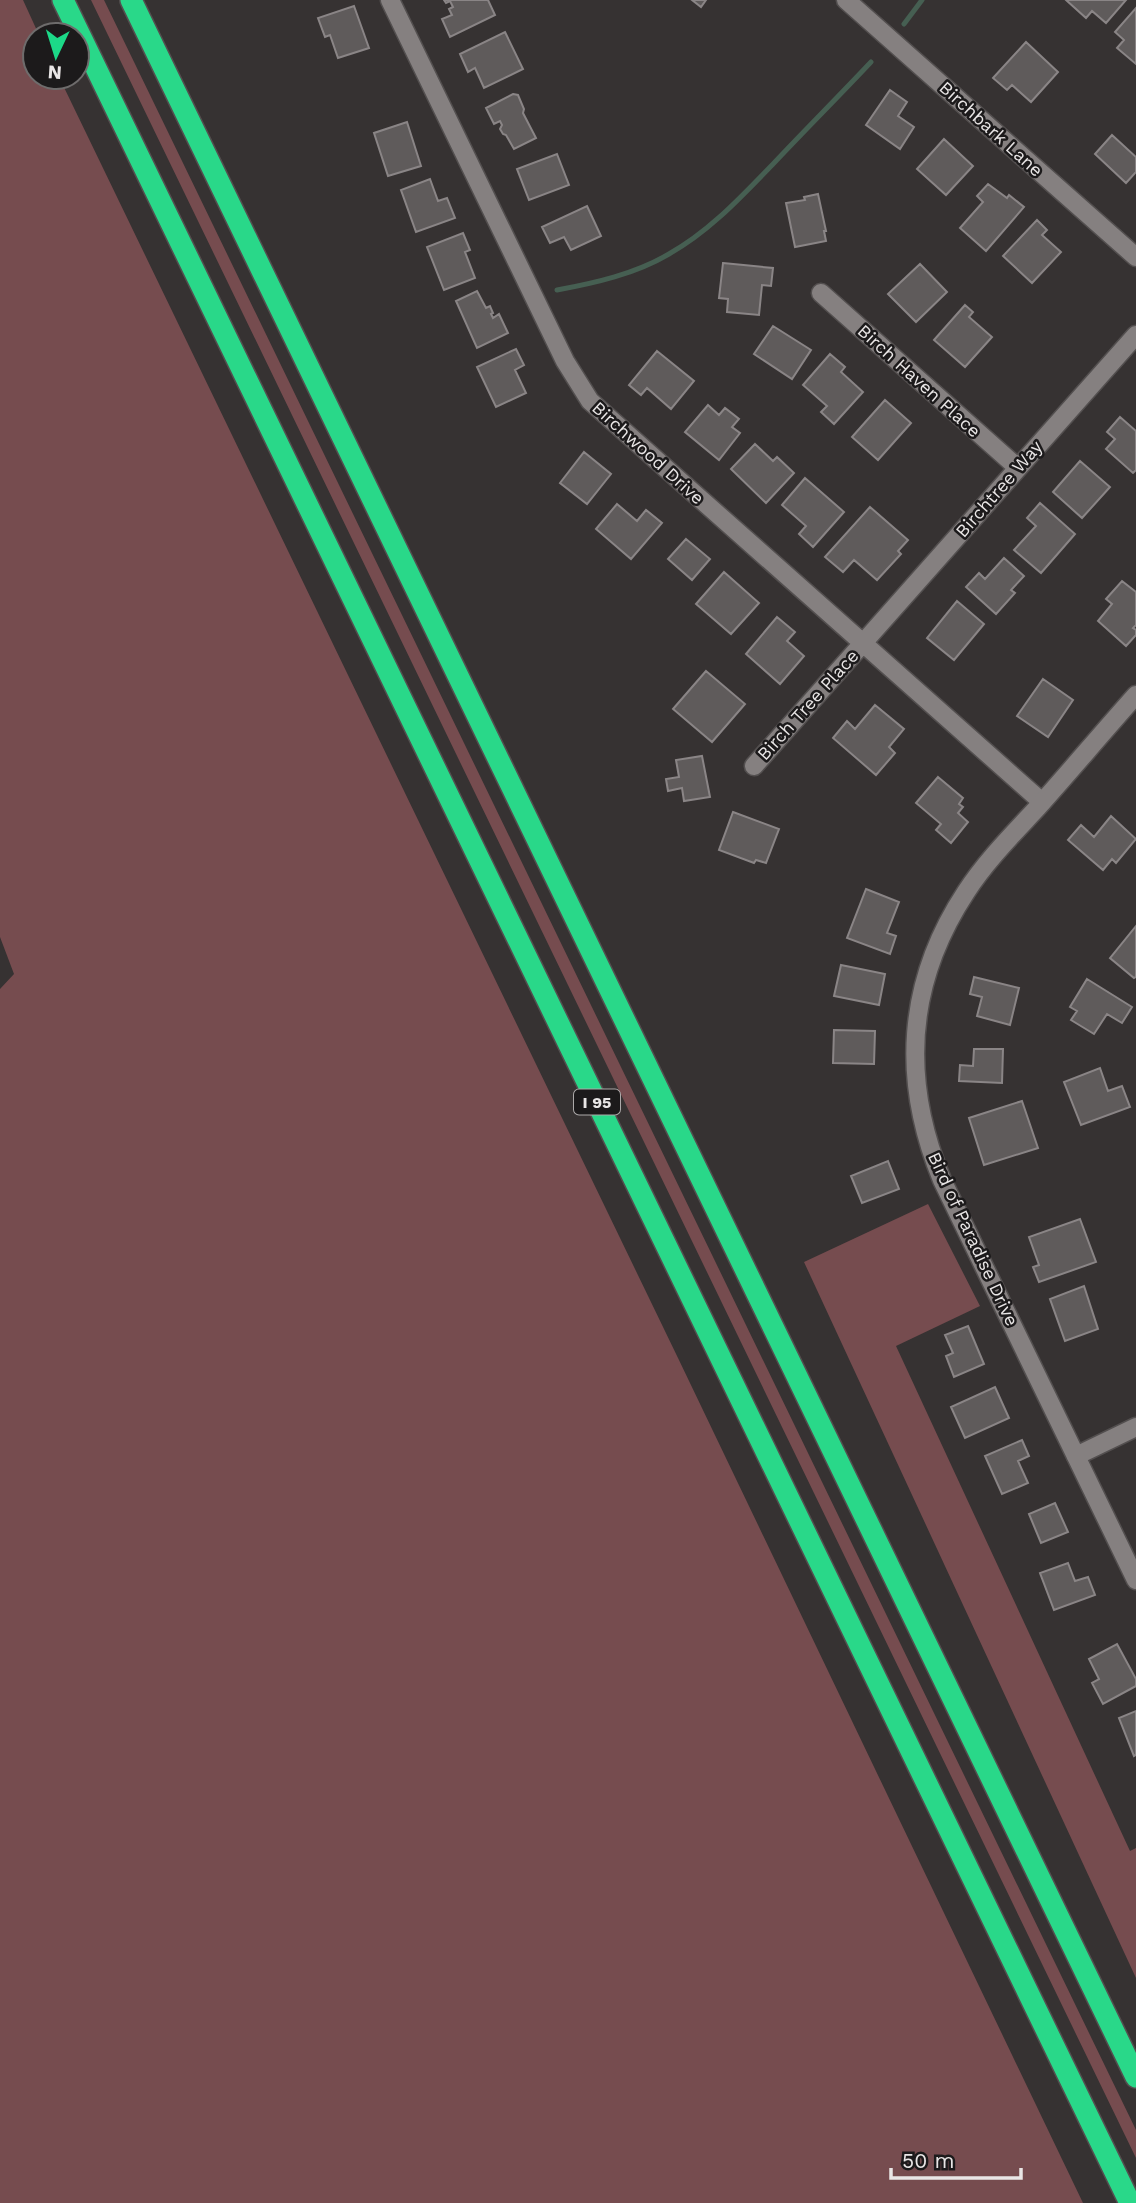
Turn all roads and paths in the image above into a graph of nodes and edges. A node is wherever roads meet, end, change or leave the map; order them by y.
1 (63, 0) edge
2 (131, 0) edge
3 (390, 0) edge
4 (846, 0) edge
5 (1136, 257) edge
6 (821, 293) dead end
7 (1136, 335) edge
8 (1018, 468) junction
9 (863, 645) junction
10 (1136, 695) edge
11 (754, 766) dead end
12 (1042, 802) junction
13 (1136, 1427) edge
14 (1076, 1456) junction
15 (1136, 1580) edge
16 (1136, 2077) edge
17 (1130, 2203) edge

1 - 17 highway, I 95
2 - 16 highway
3 - 9 street, Birchwood Drive
4 - 5 street, Birchbark Lane
6 - 8 street, Birch Haven Place
7 - 8 street, Birchtree Way
8 - 9 street, Birchtree Way
9 - 11 street, Birch Tree Place
9 - 12 street, Birchwood Drive
10 - 12 street, Bird of Paradise Drive
12 - 14 street, Bird of Paradise Drive
13 - 14 street
14 - 15 street, Bird of Paradise Drive

